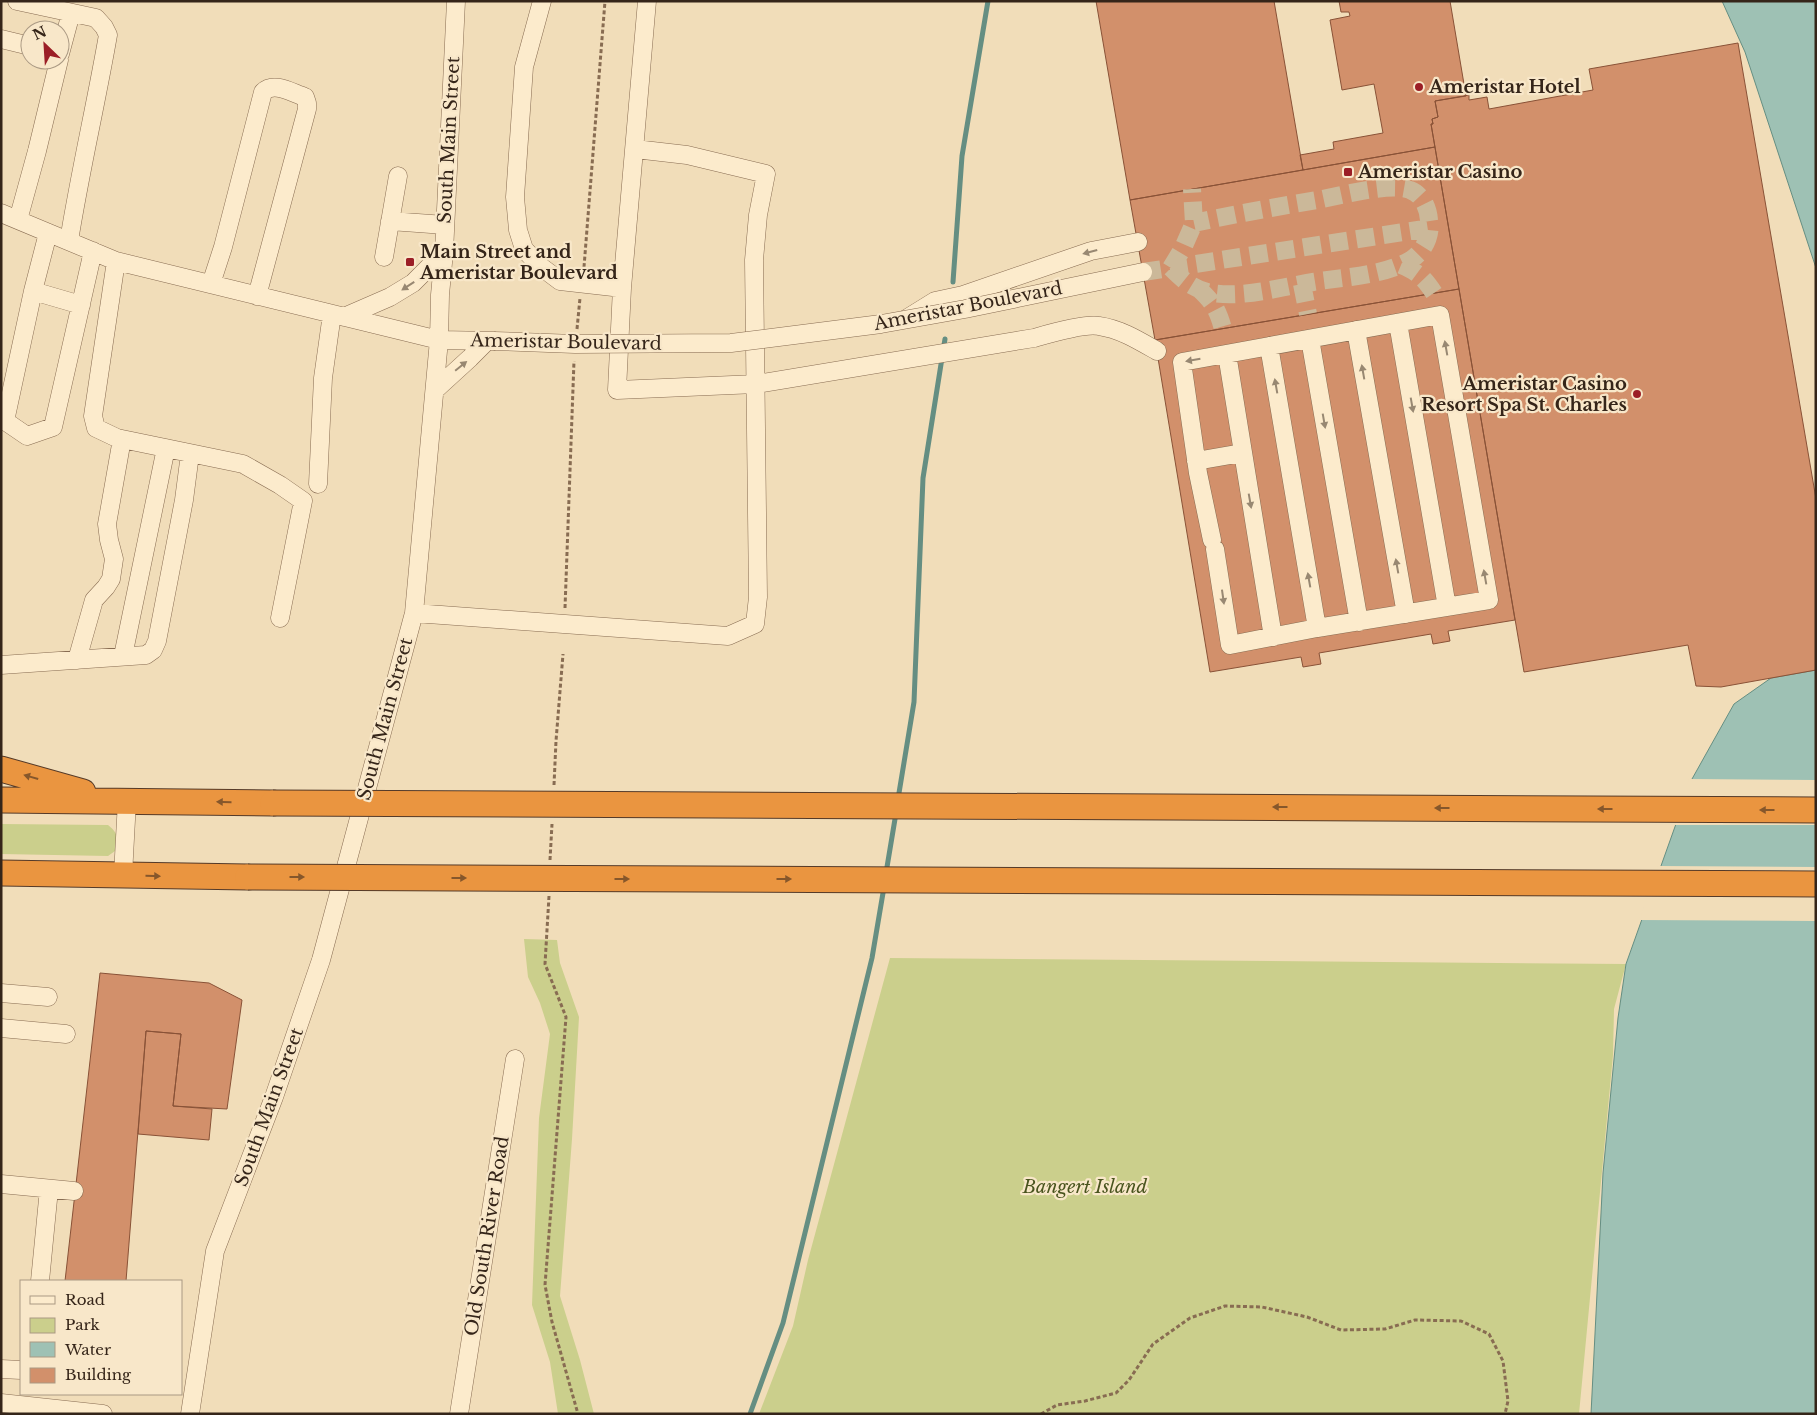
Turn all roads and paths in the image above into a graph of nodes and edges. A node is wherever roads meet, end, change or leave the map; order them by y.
1 (17, 1) edge
2 (456, 1) edge
3 (542, 1) edge
4 (605, 1) edge
5 (647, 1) edge
6 (71, 13) junction
7 (69, 20) edge
8 (1, 39) edge
9 (20, 44) edge
10 (57, 70) edge
11 (635, 149) junction
12 (398, 176) dead end
13 (1, 213) edge
14 (18, 220) junction
15 (390, 221) junction
16 (445, 225) junction
17 (48, 233) junction
18 (70, 241) junction
19 (1138, 242) dead end
20 (93, 251) junction
21 (444, 252) junction
22 (384, 257) dead end
23 (116, 261) junction
24 (1143, 272) tunnel mouth
25 (212, 284) junction
26 (582, 284) junction
27 (622, 288) junction
28 (33, 291) junction
29 (257, 296) junction
30 (81, 305) junction
31 (338, 316) junction
32 (906, 319) junction
33 (1398, 323) junction
34 (1356, 330) junction
35 (1310, 339) junction
36 (439, 340) junction
37 (490, 341) junction
38 (575, 344) junction
39 (1269, 346) junction
40 (1156, 351) dead end
41 (1227, 354) junction
42 (756, 384) junction
43 (435, 390) junction
44 (122, 439) junction
45 (166, 448) junction
46 (1242, 453) junction
47 (190, 454) junction
48 (1196, 461) junction
49 (318, 484) dead end
50 (565, 608) dead end
51 (1447, 608) junction
52 (414, 613) junction
53 (1406, 614) junction
54 (280, 618) dead end
55 (1359, 622) junction
56 (1317, 628) junction
57 (1273, 637) junction
58 (563, 654) dead end
59 (123, 656) junction
60 (77, 660) junction
61 (1, 665) edge
62 (1, 769) edge
63 (554, 792) dead end
64 (1, 800) edge
65 (119, 801) junction
66 (1816, 810) edge
67 (552, 820) dead end
68 (550, 868) dead end
69 (1, 873) edge
70 (87, 875) junction
71 (122, 875) junction
72 (1816, 884) edge
73 (549, 888) dead end
74 (1, 891) edge
75 (1, 993) edge
76 (48, 997) dead end
77 (1, 1028) edge
78 (66, 1034) dead end
79 (515, 1059) dead end
80 (1, 1184) edge
81 (50, 1189) junction
82 (74, 1191) dead end
83 (40, 1280) edge
84 (1, 1369) edge
85 (20, 1370) edge
86 (1, 1403) edge
87 (103, 1414) edge
88 (190, 1414) edge
89 (459, 1414) edge
90 (578, 1414) edge
91 (1041, 1414) edge
92 (1505, 1414) edge

1 - 6 street
2 - 16 street, South Main Street
3 - 26 street
4 - 26 path
5 - 11 street
6 - 7 street
6 - 18 street
8 - 9 street
10 - 14 street
11 - 27 street
11 - 42 street
12 - 15 street
13 - 14 street, Ameristar Boulevard
14 - 17 street, Ameristar Boulevard
15 - 16 street
15 - 22 street
16 - 21 street, South Main Street
17 - 18 street, Ameristar Boulevard
17 - 28 street
18 - 20 street, Ameristar Boulevard
19 -> 32 street
20 - 23 street, Ameristar Boulevard
20 - 30 street
21 -> 31 street
21 - 36 street, South Main Street
23 - 25 street, Ameristar Boulevard
23 - 44 street
24 - 32 street, Ameristar Boulevard, bridge
25 - 29 street, Ameristar Boulevard
25 - 29 street
26 - 27 street
26 - 38 path
27 - 42 street
28 - 30 street
28 - 30 street
29 - 31 street, Ameristar Boulevard
31 - 36 street, Ameristar Boulevard
31 - 49 street
32 - 38 street, Ameristar Boulevard, bridge
33 - 34 street
33 -> 51 street
51 -> 33 street
34 - 35 street
53 -> 34 street
35 - 39 street
35 -> 55 street
36 - 37 street, Ameristar Boulevard
36 - 43 street, South Main Street
37 - 38 street, Ameristar Boulevard, bridge
43 -> 37 street
38 - 50 path
39 - 41 street
56 -> 39 street
40 - 42 street
41 - 46 street
41 -> 48 street
42 - 52 street
43 - 52 street, South Main Street
44 - 45 street
44 - 60 street
45 - 47 street
45 - 59 street
46 - 48 street
46 -> 57 street
47 - 54 street
47 - 59 street
48 -> 57 street
51 - 53 street
52 - 88 street, South Main Street
53 - 55 street
55 - 56 street
56 - 57 street
58 - 63 path
59 - 60 street
60 - 61 street
65 -> 62 highway
64 - 65 highway
66 -> 65 highway, bridge
65 - 71 street
67 - 68 path
69 - 70 highway
70 - 71 highway
70 - 74 highway
71 -> 72 highway, bridge
73 - 90 path
75 - 76 street
77 - 78 street
79 - 89 street, Old South River Road
80 - 81 street
81 - 82 street
81 - 83 street
84 - 85 street
86 - 87 street
91 - 92 path

